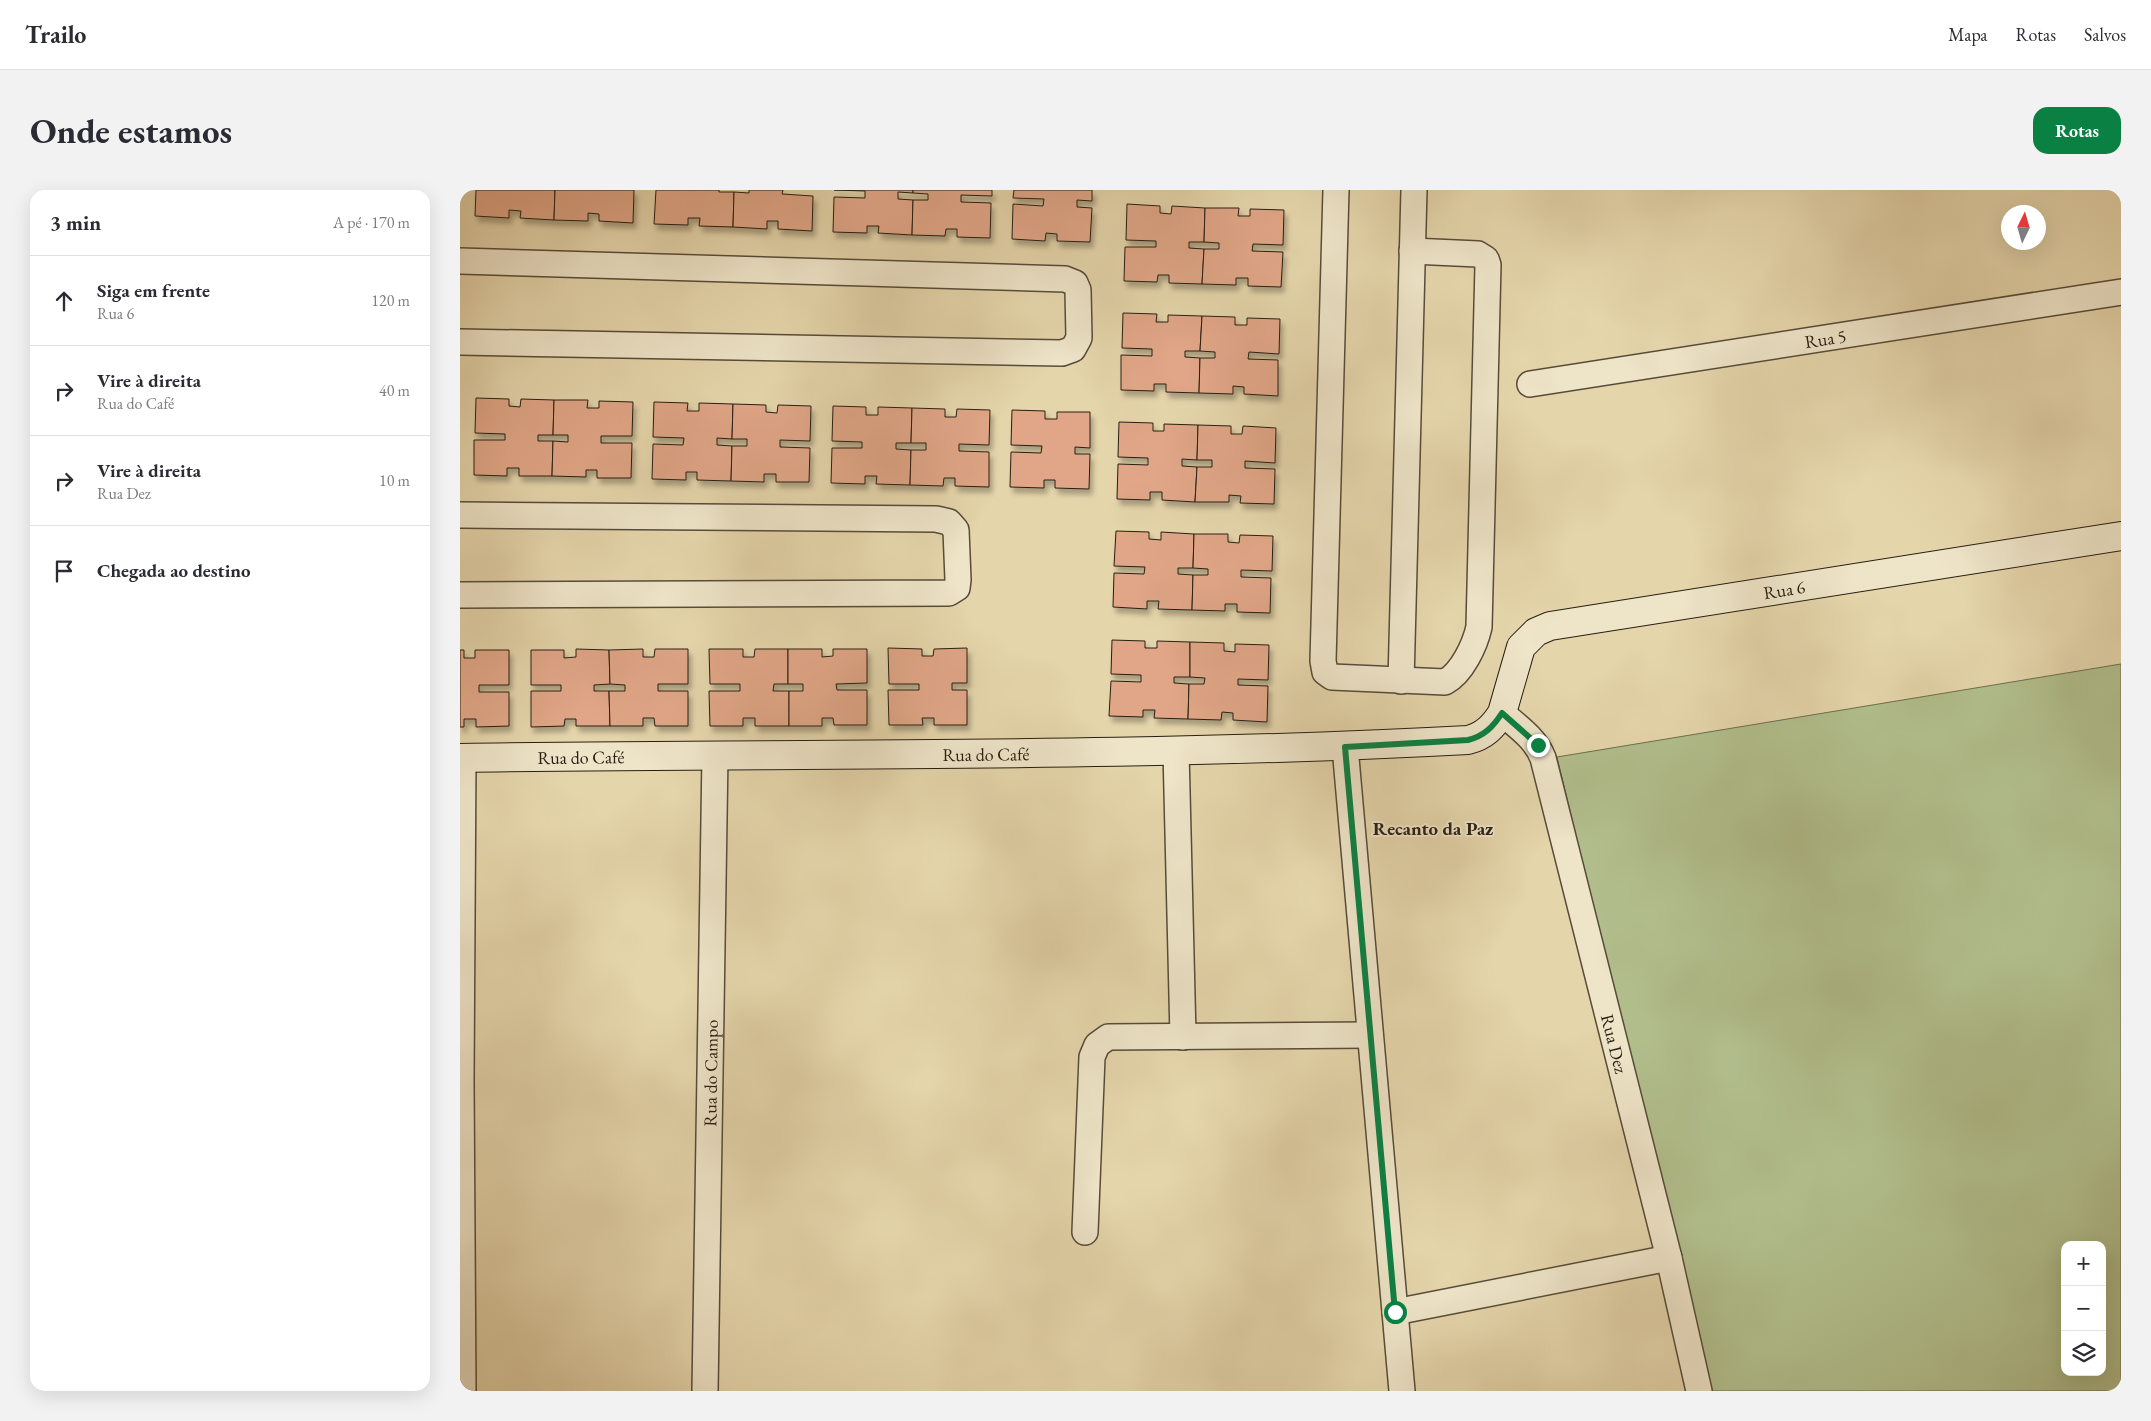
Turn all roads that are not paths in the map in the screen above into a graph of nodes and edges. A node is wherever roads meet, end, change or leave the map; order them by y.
1 (1336, 190) edge
2 (1414, 190) edge
3 (1412, 251) junction
4 (460, 261) edge
5 (2121, 292) edge
6 (460, 342) edge
7 (1530, 384) dead end
8 (460, 515) edge
9 (2121, 536) edge
10 (460, 595) edge
11 (1401, 681) junction
12 (1502, 713) junction
13 (1345, 747) junction
14 (1176, 751) junction
15 (715, 755) junction
16 (462, 758) edge
17 (1370, 1035) junction
18 (1183, 1036) junction
19 (461, 1081) edge
20 (1084, 1232) dead end
21 (1669, 1258) junction
22 (1395, 1312) junction
23 (462, 1334) edge
24 (463, 1391) edge
25 (705, 1391) edge
26 (1402, 1391) edge
27 (1699, 1391) edge

1 - 11 street
2 - 3 street
3 - 11 street
3 - 11 street
4 - 6 street
5 - 7 street, Rua 5
8 - 10 street
9 - 12 main road, Rua 6
12 - 13 main road, Rua do Café
12 - 21 street, Rua Dez
13 - 14 main road, Rua do Café
13 - 17 street
14 - 15 main road, Rua do Café
14 - 18 street
15 - 16 main road, Rua do Café
15 - 25 street, Rua do Campo
16 - 19 street
17 - 18 street
17 - 22 street
18 - 20 street
19 - 23 street
21 - 22 street
21 - 27 street, Rua Dez
22 - 26 street
23 - 24 street

